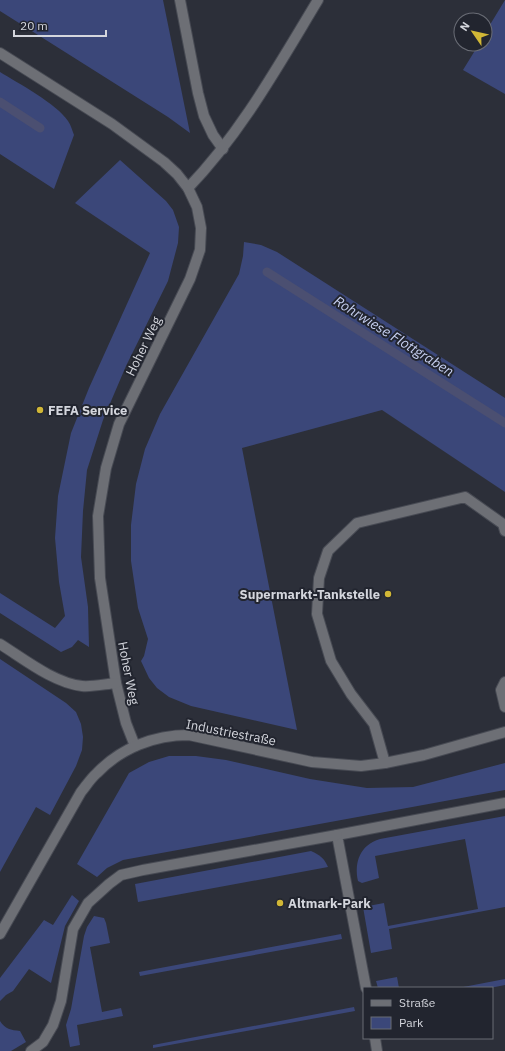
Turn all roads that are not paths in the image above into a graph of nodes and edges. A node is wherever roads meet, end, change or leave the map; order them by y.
1 (180, 0) edge
2 (318, 0) edge
3 (0, 53) edge
4 (223, 149) junction
5 (188, 188) junction
6 (505, 531) edge
7 (0, 644) edge
8 (505, 682) edge
9 (116, 683) junction
10 (505, 707) edge
11 (505, 732) edge
12 (135, 746) junction
13 (385, 763) junction
14 (505, 803) edge
15 (337, 835) junction
16 (0, 934) edge
17 (366, 987) edge
18 (375, 1039) edge
19 (31, 1051) edge
20 (378, 1051) edge

1 - 4 street
2 - 4 street
3 - 5 street, Hoher Weg
4 - 5 street
5 - 9 street, Hoher Weg
6 - 13 street
7 - 9 street
8 - 10 street
9 - 12 street, Hoher Weg
11 - 13 street, Industriestraße
12 - 13 street, Industriestraße
12 - 16 street, Industriestraße
14 - 15 street
15 - 17 street
15 - 19 street
18 - 20 street

